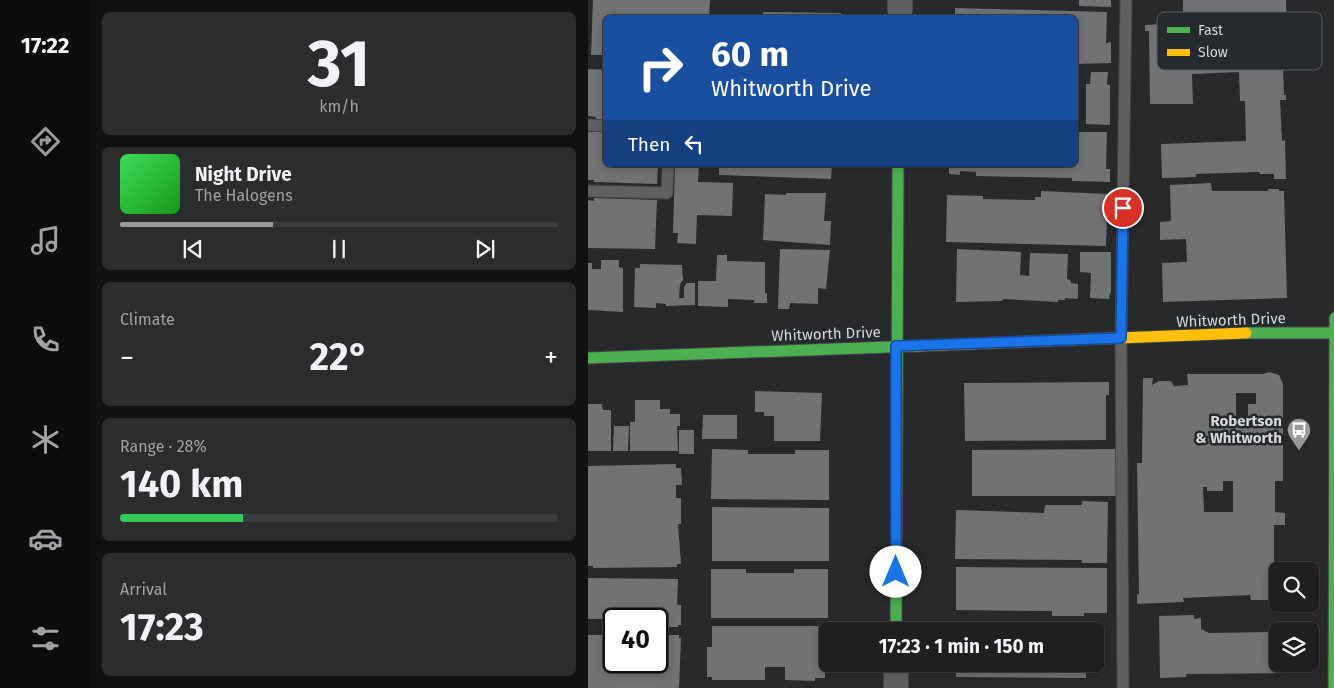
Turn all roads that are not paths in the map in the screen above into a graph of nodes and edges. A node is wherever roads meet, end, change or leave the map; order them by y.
1 (900, 0) edge
2 (1126, 0) edge
3 (900, 15) edge
4 (588, 125) edge
5 (603, 126) edge
6 (668, 167) edge
7 (898, 167) edge
8 (588, 191) edge
9 (1334, 318) edge
10 (1334, 333) edge
11 (1121, 338) junction
12 (896, 346) junction
13 (588, 358) edge
14 (896, 622) edge
15 (896, 672) edge
16 (896, 688) edge
17 (1123, 688) edge
18 (1334, 688) edge

1 - 3 street
2 - 11 lane
4 - 5 lane
6 - 8 lane
7 - 12 street
9 - 10 street
10 - 11 street, Whitworth Drive
10 - 18 street
11 - 12 street, Whitworth Drive
11 - 17 lane
12 - 13 street, Whitworth Drive
12 - 14 street
15 - 16 street

